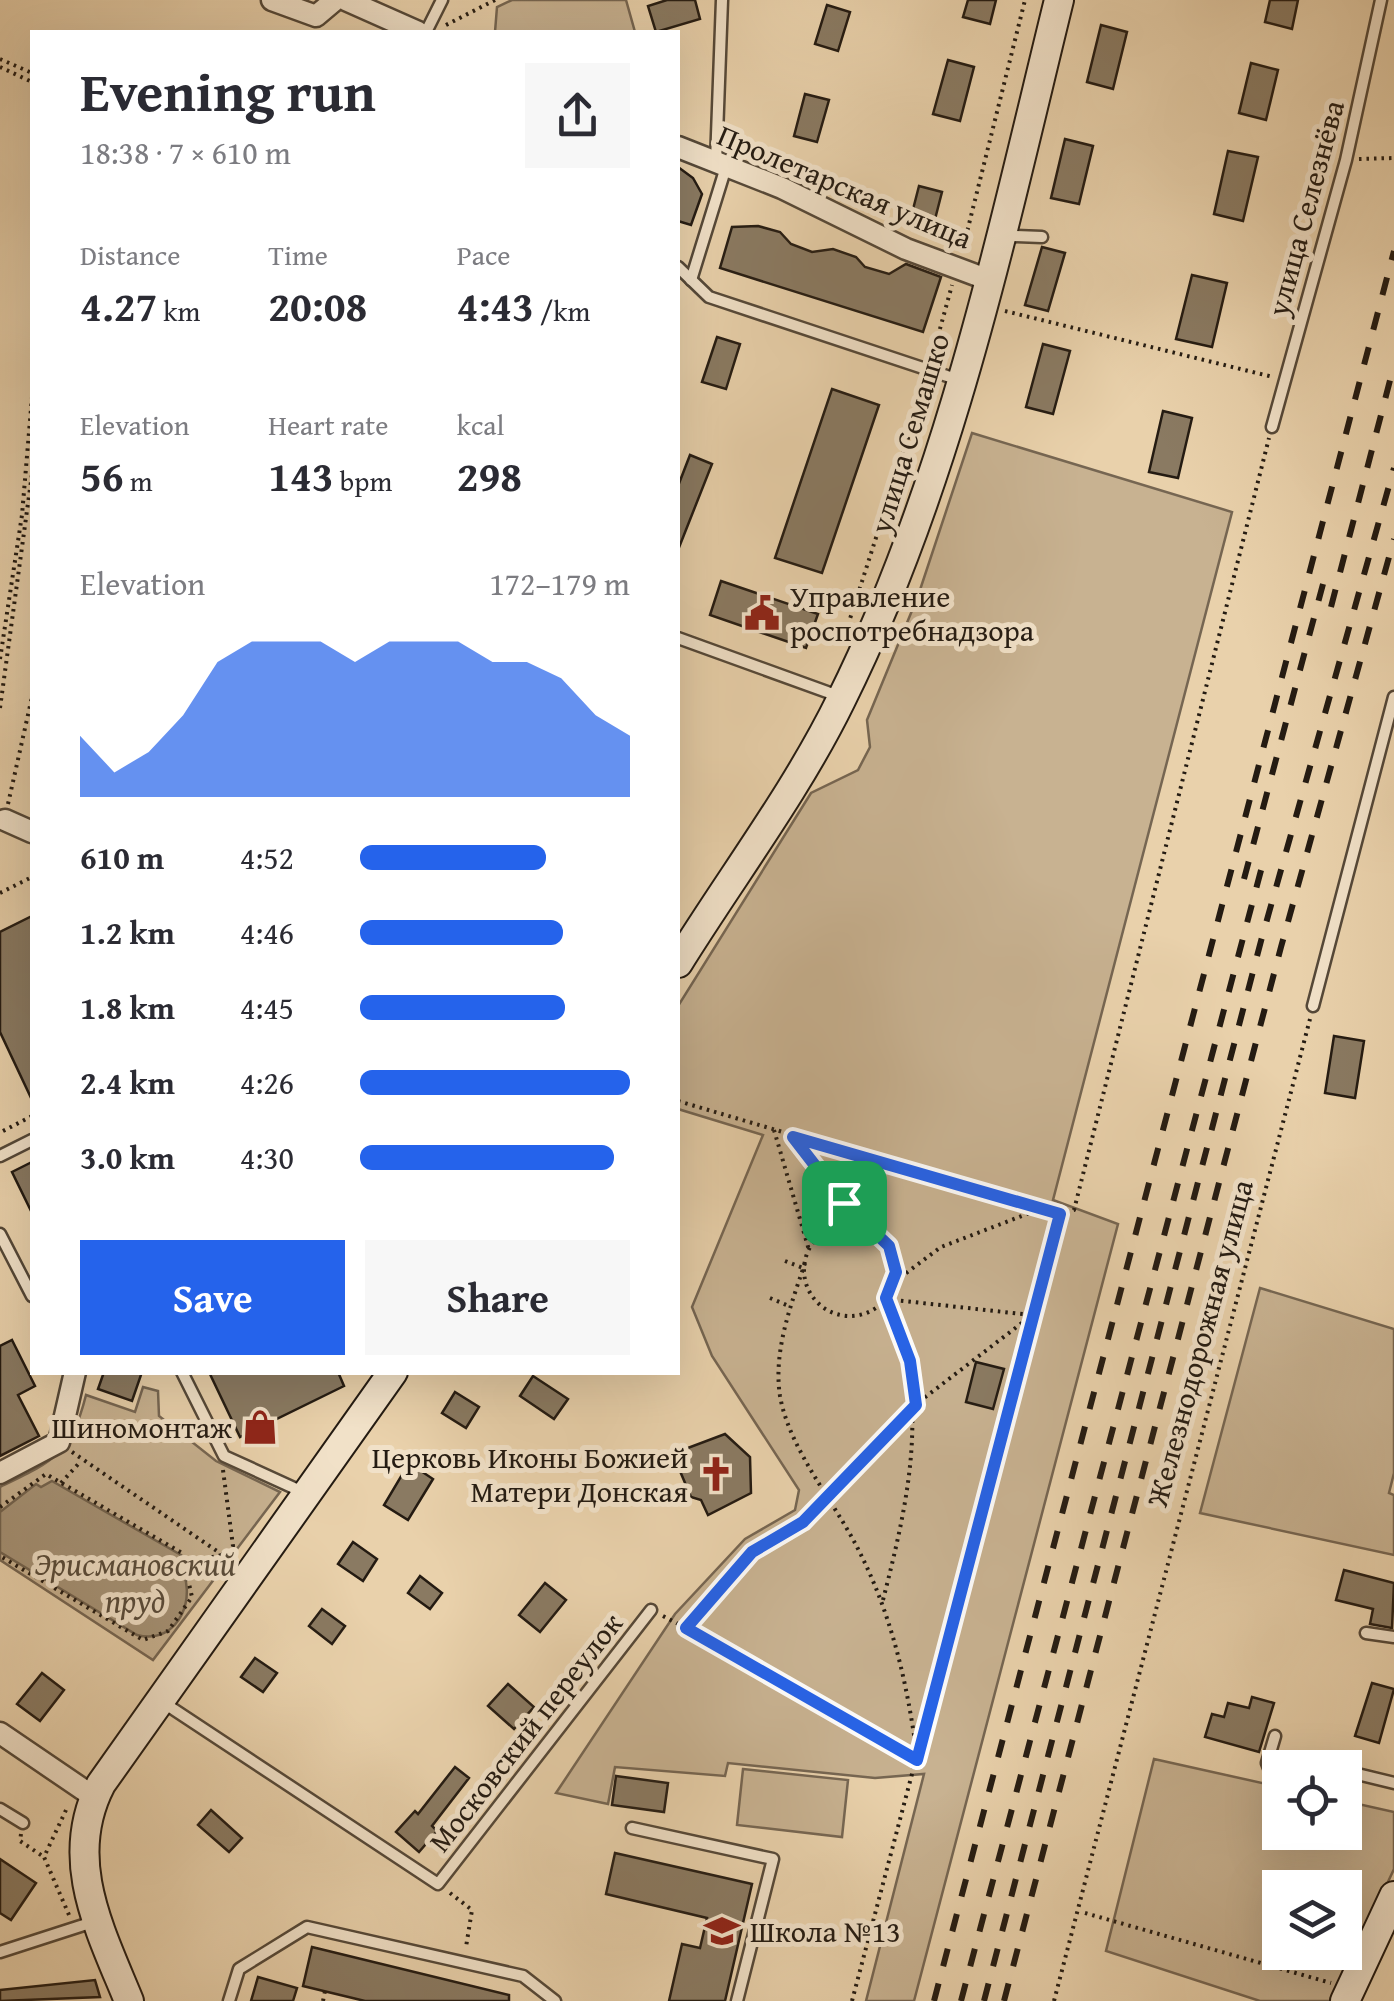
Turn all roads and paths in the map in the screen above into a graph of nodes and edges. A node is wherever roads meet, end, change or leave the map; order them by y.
1 (272, 0) edge
2 (335, 0) edge
3 (346, 0) edge
4 (442, 0) edge
5 (495, 0) edge
6 (722, 0) edge
7 (1025, 0) edge
8 (1059, 0) edge
9 (1381, 0) edge
10 (314, 24) edge
11 (414, 30) edge
12 (427, 30) edge
13 (441, 30) edge
14 (0, 59) edge
15 (0, 66) edge
16 (30, 73) edge
17 (30, 81) edge
18 (680, 147) edge
19 (1394, 158) edge
20 (1346, 160) junction
21 (721, 164) junction
22 (1009, 231) junction
23 (1042, 237) dead end
24 (958, 268) junction
25 (680, 269) edge
26 (691, 280) junction
27 (988, 280) junction
28 (996, 309) dead end
29 (928, 370) junction
30 (1272, 377) dead end
31 (960, 380) junction
32 (30, 421) edge
33 (1272, 426) joint
34 (30, 489) edge
35 (680, 639) edge
36 (843, 640) dead end
37 (0, 659) edge
38 (1394, 697) edge
39 (842, 698) junction
40 (30, 706) edge
41 (0, 708) edge
42 (0, 788) edge
43 (11, 791) junction
44 (4, 820) joint
45 (30, 831) edge
46 (30, 878) edge
47 (0, 893) edge
48 (680, 960) edge
49 (1313, 1006) joint
50 (680, 1102) edge
51 (30, 1117) edge
52 (774, 1130) junction
53 (3, 1131) dead end
54 (793, 1137) junction
55 (30, 1141) edge
56 (0, 1156) edge
57 (1040, 1208) junction
58 (1060, 1214) junction
59 (868, 1227) junction
60 (0, 1234) edge
61 (809, 1250) junction
62 (784, 1261) dead end
63 (804, 1265) junction
64 (894, 1282) junction
65 (30, 1292) edge
66 (770, 1298) dead end
67 (886, 1298) junction
68 (791, 1307) junction
69 (1032, 1315) junction
70 (74, 1375) edge
71 (184, 1375) edge
72 (391, 1375) edge
73 (916, 1405) junction
74 (58, 1442) junction
75 (224, 1456) junction
76 (83, 1460) junction
77 (0, 1474) edge
78 (61, 1483) junction
79 (306, 1494) junction
80 (830, 1496) junction
81 (0, 1507) edge
82 (0, 1556) edge
83 (226, 1557) junction
84 (182, 1563) junction
85 (238, 1564) dead end
86 (883, 1600) junction
87 (651, 1610) joint
88 (686, 1628) junction
89 (1366, 1633) dead end
90 (1394, 1638) edge
91 (160, 1700) junction
92 (0, 1733) edge
93 (1275, 1736) dead end
94 (1271, 1750) edge
95 (917, 1760) junction
96 (1362, 1776) edge
97 (1394, 1784) edge
98 (94, 1797) junction
99 (0, 1809) edge
100 (23, 1824) joint
101 (632, 1828) dead end
102 (44, 1857) dead end
103 (438, 1884) junction
104 (1394, 1896) edge
105 (1085, 1913) dead end
106 (96, 1920) junction
107 (0, 1952) edge
108 (464, 1962) junction
109 (325, 1991) dead end
110 (1348, 1995) edge
111 (130, 2001) edge
112 (229, 2001) edge
113 (323, 2001) edge
114 (555, 2001) edge
115 (737, 2001) edge
116 (852, 2001) edge
117 (1054, 2001) edge

1 - 10 street
2 - 10 street
3 - 11 street
4 - 12 lane
5 - 13 path
6 - 21 lane
7 - 24 path
8 - 22 main road, улица Семашко
9 - 20 lane, улица Селезнёва
14 - 16 path
15 - 17 path
18 - 21 street, Пролетарская улица
19 - 20 path
20 - 33 lane, улица Селезнёва
21 - 24 street, Пролетарская улица
21 - 26 lane
22 - 23 lane
22 - 27 main road, улица Семашко
24 - 27 street, Пролетарская улица
24 - 29 path
25 - 26 lane
26 - 29 lane
27 - 31 main road, улица Семашко
28 - 30 path
29 - 31 lane
29 - 36 path
31 - 39 main road, улица Семашко
32 - 37 path
33 - 58 path
34 - 41 path
35 - 39 lane
38 - 49 lane
39 - 48 main road, улица Семашко
40 - 43 path
42 - 43 path
43 - 44 path
44 - 45 street
46 - 47 path
49 - 117 path, Железнодорожная улица
50 - 52 path
51 - 53 path
52 - 54 path
52 - 61 path
54 - 57 path
54 - 59 path
55 - 56 lane
57 - 58 path
57 - 64 path
58 - 69 path
59 - 61 path
59 - 64 path
60 - 65 lane
61 - 63 path
62 - 63 path
63 - 67 path
63 - 68 path
64 - 67 path
66 - 68 path
67 - 69 path
67 - 73 path
68 - 80 path
69 - 73 path
69 - 95 path
70 - 74 street
71 - 75 lane
72 - 79 main road
73 - 80 path
73 - 86 path
74 - 76 path
74 - 77 street
75 - 79 lane
75 - 83 path
76 - 78 path
76 - 83 path
78 - 81 path
78 - 84 path
79 - 91 main road
80 - 86 path
80 - 88 path
82 - 84 path
83 - 84 path
83 - 85 path
86 - 95 path
87 - 88 path
87 - 103 lane, Московский переулок
88 - 95 path
89 - 90 lane
91 - 98 main road
91 - 103 lane
92 - 98 street
93 - 94 lane
95 - 116 path
96 - 97 lane
98 - 106 main road
99 - 100 lane
100 - 102 path
101 - 115 lane
103 - 108 path
104 - 110 main road
105 - 110 path
106 - 107 lane
106 - 111 main road
108 - 112 lane
108 - 114 lane
109 - 113 path

